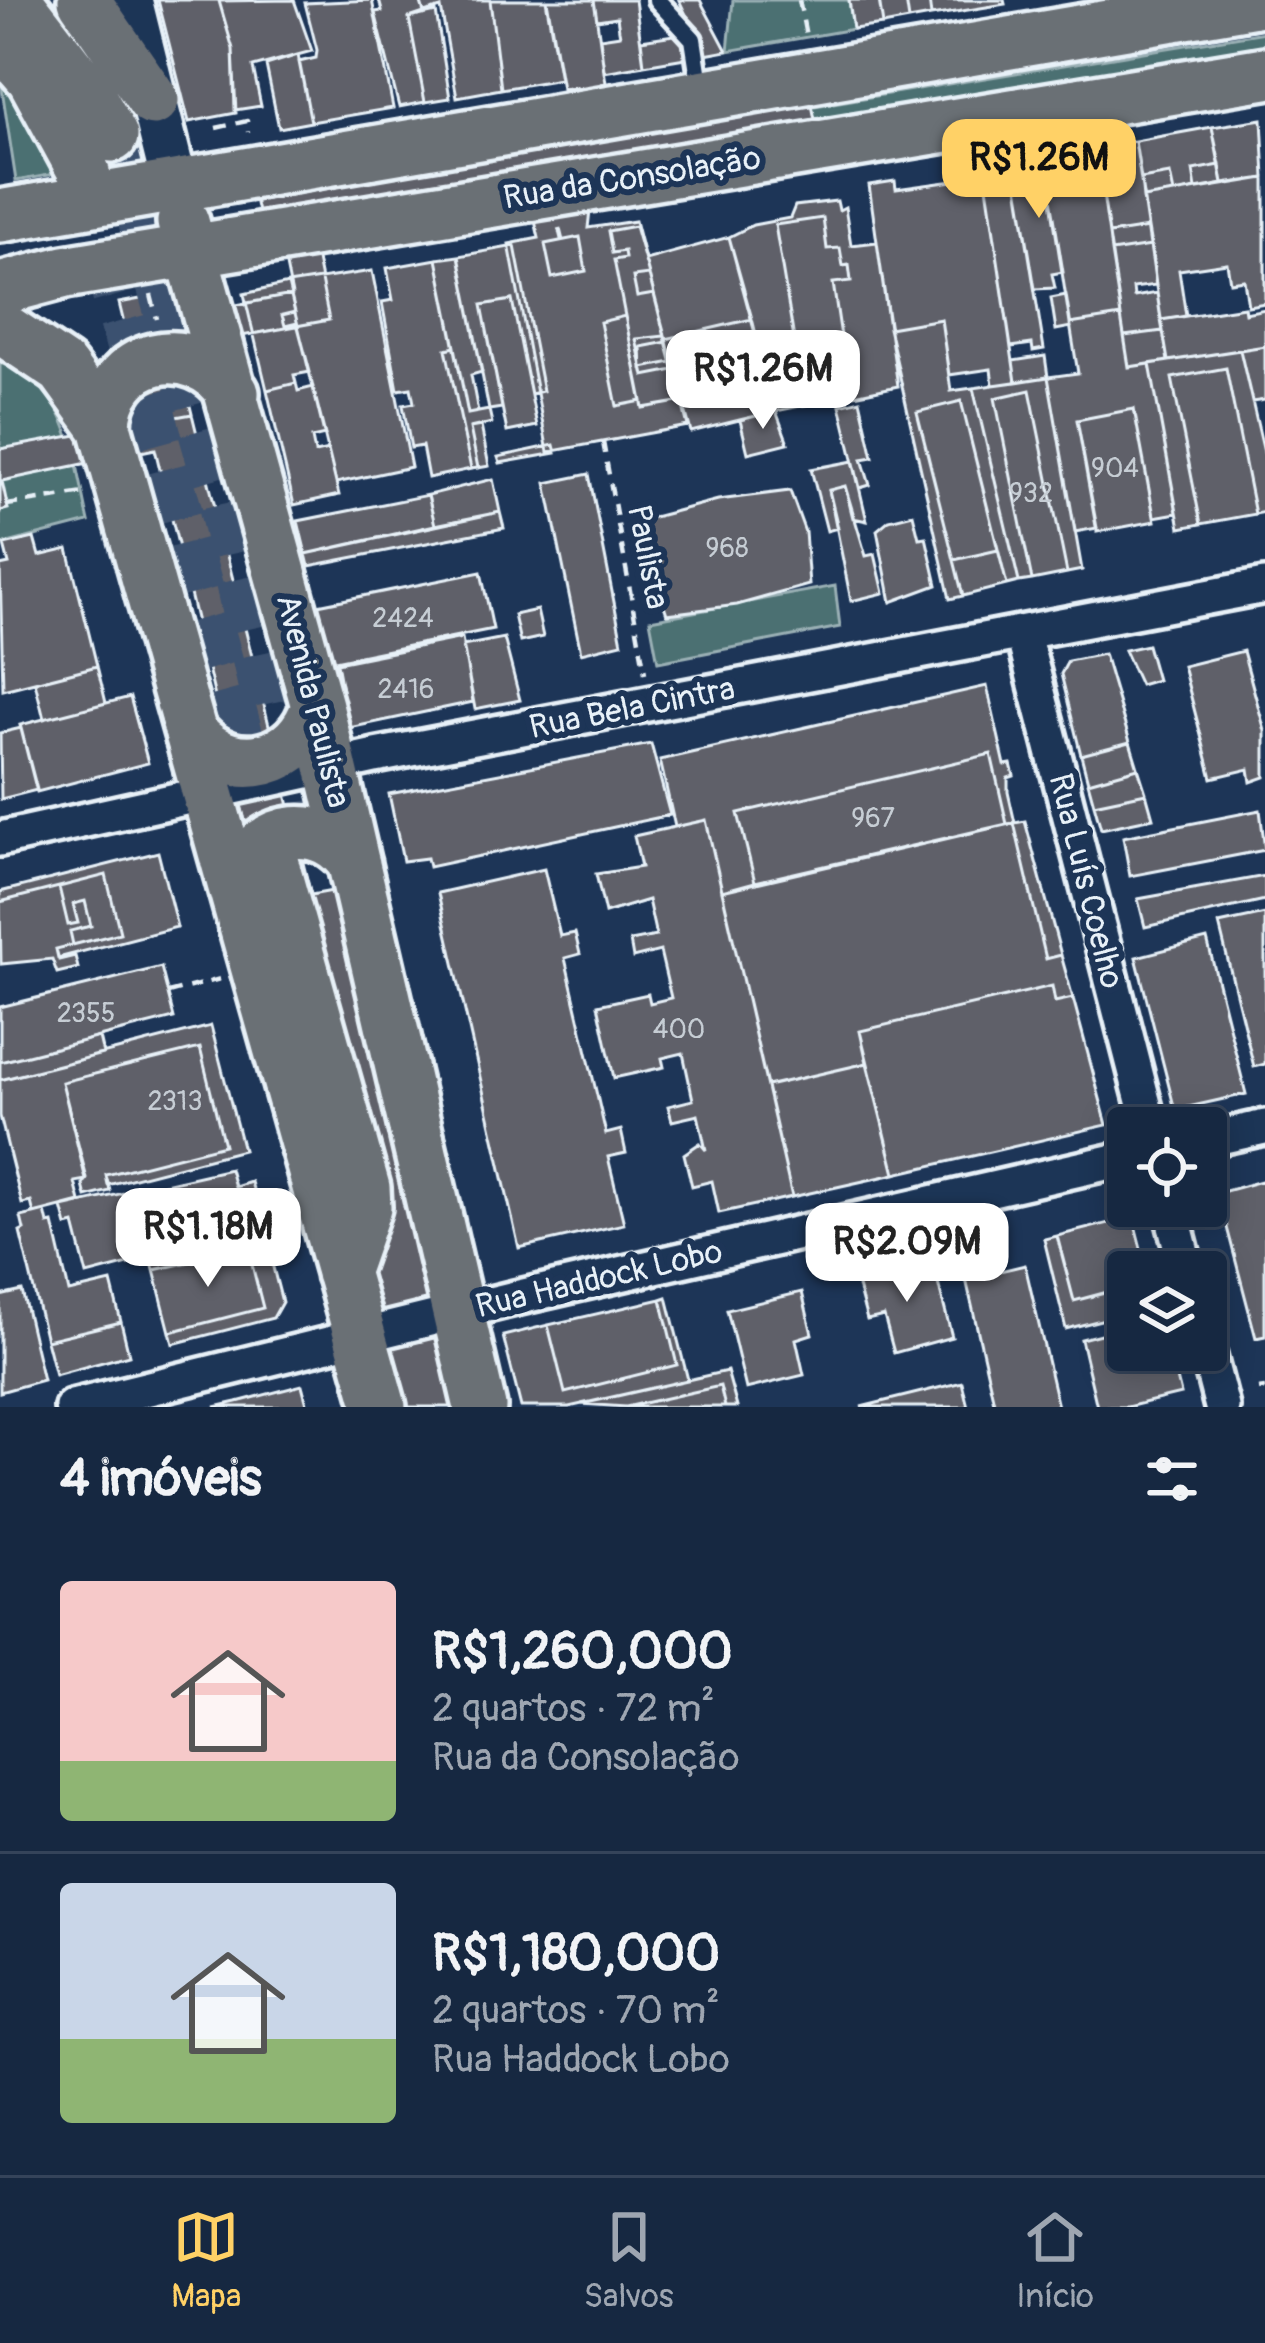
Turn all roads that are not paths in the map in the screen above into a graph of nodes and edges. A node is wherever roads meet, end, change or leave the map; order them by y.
1 (16, 0) edge
2 (84, 0) edge
3 (129, 0) edge
4 (657, 0) edge
5 (1262, 0) edge
6 (0, 40) edge
7 (1265, 73) edge
8 (703, 96) junction
9 (153, 100) junction
10 (175, 186) junction
11 (0, 216) edge
12 (192, 253) junction
13 (0, 289) edge
14 (0, 327) edge
15 (233, 393) junction
16 (106, 427) junction
17 (1265, 586) edge
18 (1023, 634) junction
19 (317, 706) junction
20 (194, 736) junction
21 (331, 766) junction
22 (211, 793) junction
23 (0, 839) edge
24 (354, 864) junction
25 (270, 868) junction
26 (1145, 1107) edge
27 (1265, 1126) edge
28 (1227, 1135) edge
29 (1107, 1163) edge
30 (444, 1248) junction
31 (459, 1312) junction
32 (359, 1336) junction
33 (1213, 1371) edge
34 (72, 1407) edge
35 (380, 1407) edge
36 (481, 1407) edge
37 (1222, 1407) edge

1 - 6 main road
2 - 9 main road
3 - 9 main road, Avenida Paulista
4 - 8 lane
5 - 8 main road, Rua da Consolação
7 - 12 main road, Rua da Consolação
8 - 10 main road, Rua da Consolação
9 - 10 main road, Avenida Paulista
10 - 11 main road, Rua da Consolação
10 - 12 main road, Avenida Paulista
12 - 13 main road, Rua da Consolação
12 - 15 main road, Avenida Paulista
14 - 16 main road
15 - 16 main road
15 - 19 main road, Avenida Paulista
16 - 20 main road
17 - 18 street, Rua Bela Cintra
18 - 21 street, Rua Bela Cintra
18 - 26 street, Rua Luís Coelho
19 - 20 main road
19 - 21 main road, Avenida Paulista
20 - 22 main road
21 - 22 street, Rua Bela Cintra
21 - 24 main road, Avenida Paulista
22 - 23 street, Rua Bela Cintra
22 - 25 main road
24 - 25 main road
24 - 30 main road, Avenida Paulista
25 - 30 main road
25 - 32 main road
27 - 28 street
29 - 31 street, Rua Haddock Lobo
30 - 31 main road, Avenida Paulista
31 - 32 street, Rua Haddock Lobo
31 - 36 main road, Avenida Paulista
32 - 34 street, Rua Haddock Lobo
32 - 35 main road
33 - 37 street

